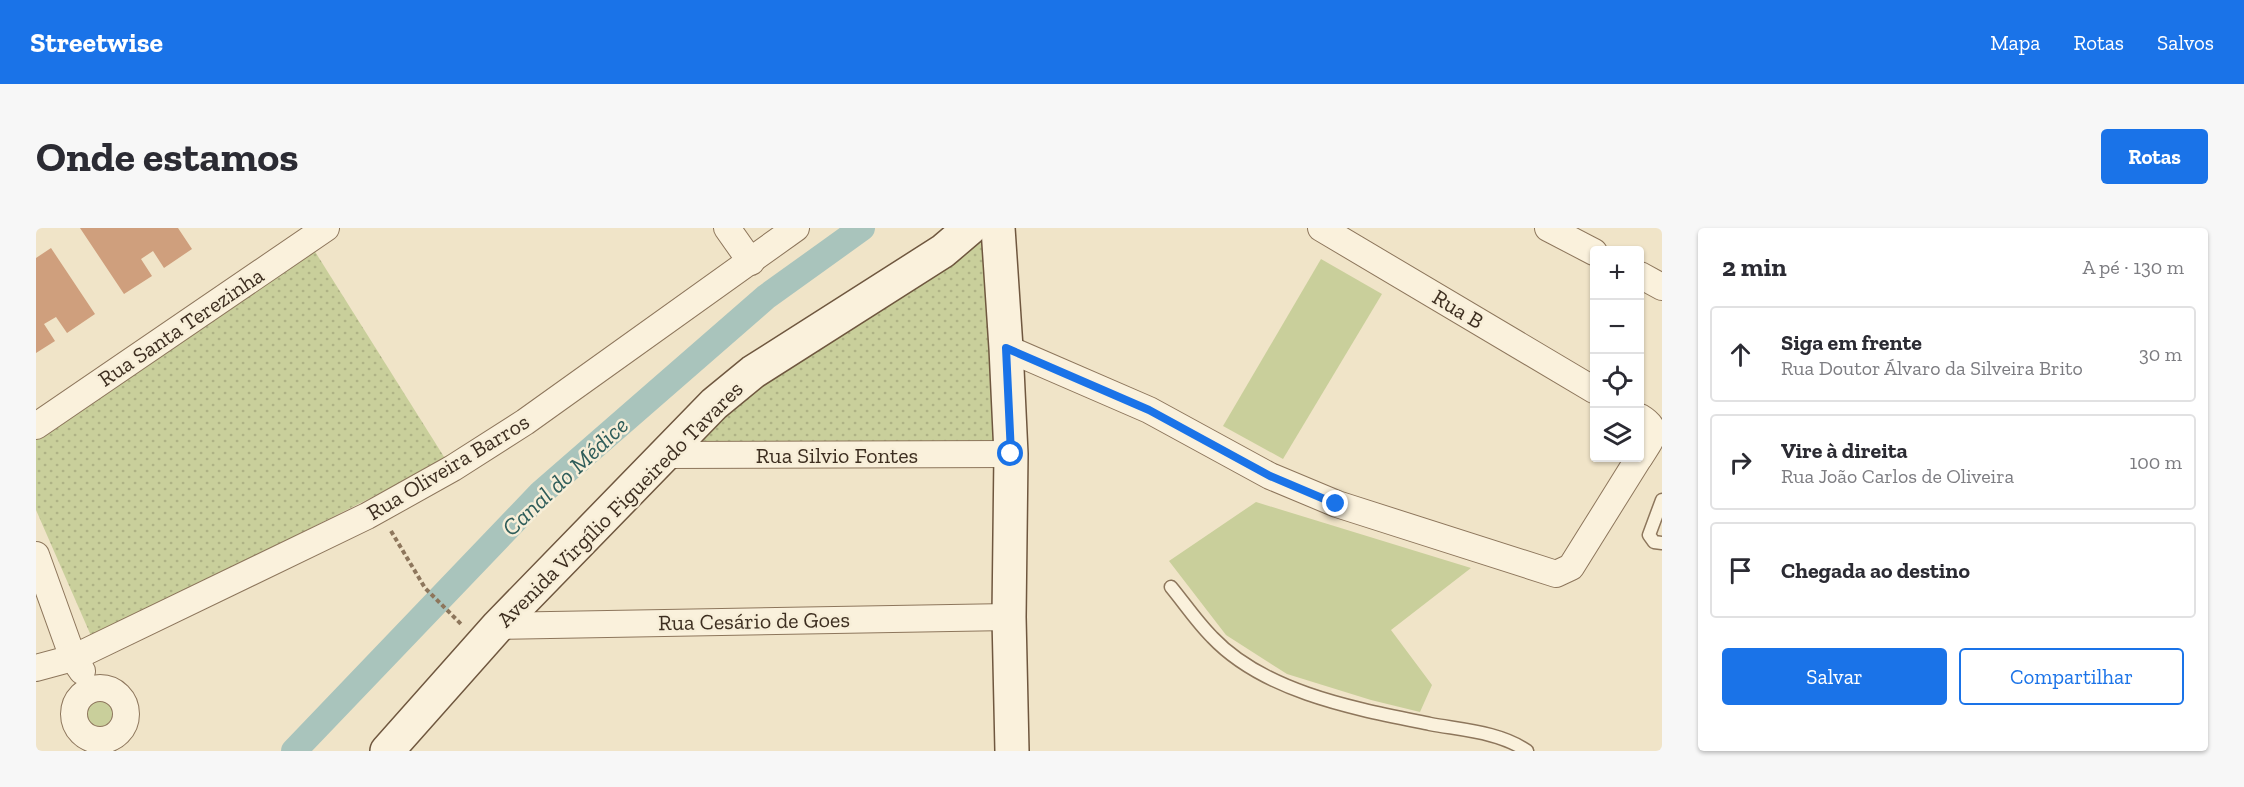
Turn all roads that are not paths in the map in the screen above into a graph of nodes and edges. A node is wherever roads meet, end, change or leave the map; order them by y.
1 (326, 228) edge
2 (727, 228) edge
3 (796, 228) edge
4 (970, 228) edge
5 (998, 228) edge
6 (1321, 228) edge
7 (1548, 228) edge
8 (1590, 250) edge
9 (751, 262) junction
10 (1644, 277) edge
11 (1662, 287) edge
12 (1006, 348) junction
13 (1590, 388) edge
14 (36, 426) edge
15 (1011, 454) junction
16 (663, 455) junction
17 (1631, 462) edge
18 (1662, 500) edge
19 (1662, 543) edge
20 (36, 555) edge
21 (1171, 587) dead end
22 (1009, 617) junction
23 (483, 628) junction
24 (73, 658) junction
25 (36, 668) edge
26 (93, 689) dead end
27 (387, 751) edge
28 (1012, 751) edge
29 (1527, 751) edge

1 - 14 street, Rua Santa Terezinha
2 - 9 street
3 - 9 street, Rua Oliveira Barros
4 - 16 street, Avenida Virgílio Figueiredo Tavares
5 - 12 street
6 - 13 street, Rua B
7 - 8 street
9 - 24 street, Rua Oliveira Barros
10 - 11 street
12 - 15 street
12 - 17 street
15 - 16 street, Rua Silvio Fontes
15 - 22 street
16 - 23 street, Avenida Virgílio Figueiredo Tavares
18 - 19 lane
20 - 24 street
21 - 29 lane
22 - 23 street, Rua Cesário de Goes
22 - 28 street
23 - 27 street, Avenida Virgílio Figueiredo Tavares
24 - 25 street, Rua Oliveira Barros
24 - 26 street

